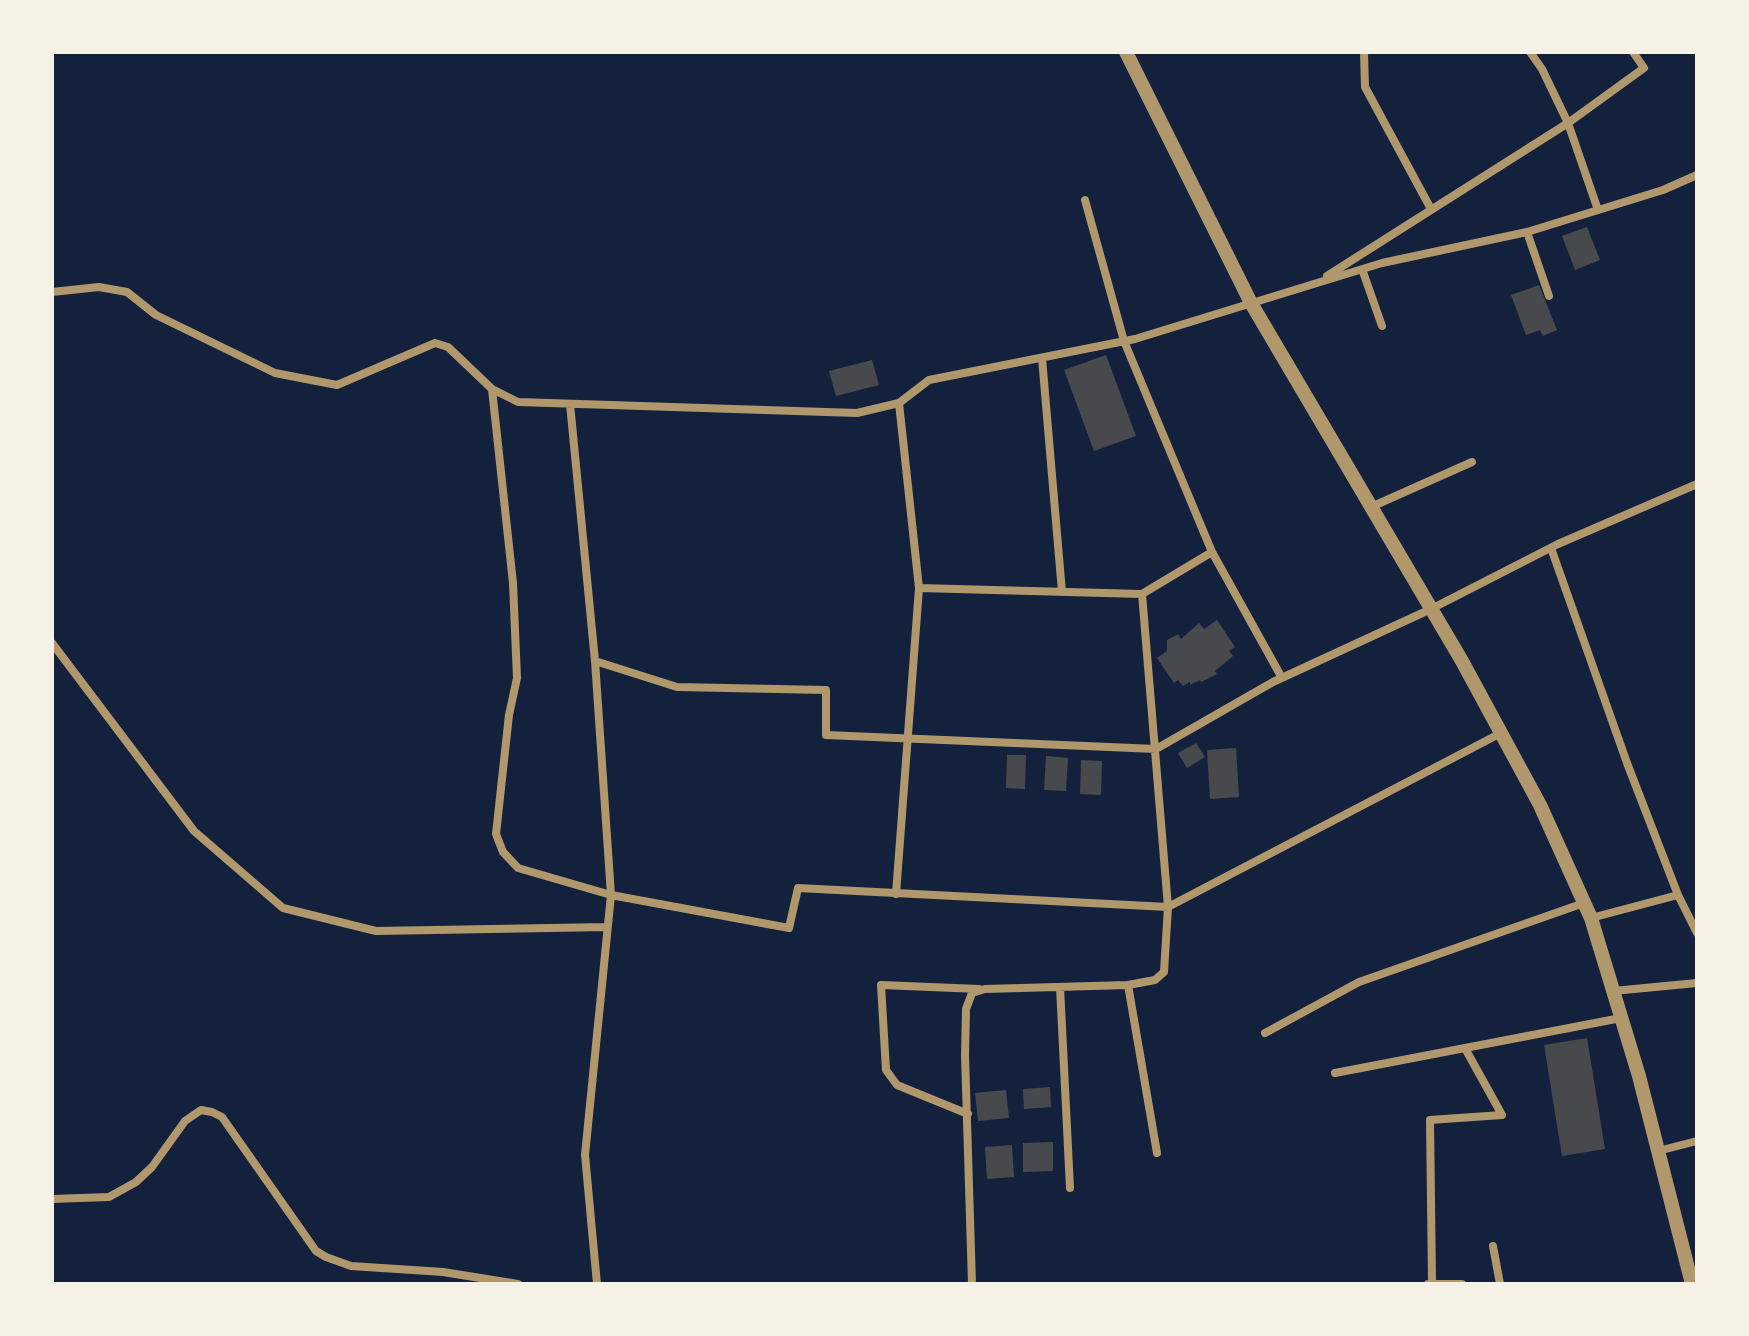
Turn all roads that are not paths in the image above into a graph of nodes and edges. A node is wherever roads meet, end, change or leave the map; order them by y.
1 (1126, 52) edge
2 (1364, 52) edge
3 (1530, 52) edge
4 (1633, 52) edge
5 (1568, 123) junction
6 (1697, 175) edge
7 (1085, 200) dead end
8 (1431, 209) junction
9 (1598, 210) junction
10 (1527, 232) junction
11 (1362, 269) junction
12 (1317, 282) junction
13 (52, 292) edge
14 (1549, 296) dead end
15 (1251, 303) junction
16 (1382, 326) dead end
17 (1124, 341) junction
18 (1042, 358) junction
19 (492, 389) junction
20 (899, 403) junction
21 (570, 404) junction
22 (1472, 462) dead end
23 (1697, 484) edge
24 (1371, 507) junction
25 (1551, 548) junction
26 (1212, 552) junction
27 (919, 588) junction
28 (1062, 592) junction
29 (1142, 594) junction
30 (1431, 609) junction
31 (52, 643) edge
32 (595, 661) junction
33 (1282, 678) junction
34 (1501, 733) junction
35 (910, 739) junction
36 (1156, 749) junction
37 (896, 894) junction
38 (611, 895) junction
39 (1678, 895) junction
40 (1584, 903) junction
41 (1168, 907) junction
42 (1591, 918) junction
43 (607, 927) junction
44 (1697, 933) edge
45 (1697, 983) edge
46 (1128, 985) junction
47 (1060, 987) junction
48 (985, 989) junction
49 (1613, 991) junction
50 (1621, 1018) junction
51 (1265, 1033) dead end
52 (1466, 1050) junction
53 (1335, 1073) dead end
54 (968, 1114) junction
55 (1697, 1141) edge
56 (1658, 1151) junction
57 (1157, 1153) dead end
58 (1070, 1188) dead end
59 (52, 1199) edge
60 (1493, 1246) dead end
61 (443, 1272) junction
62 (1430, 1283) edge
63 (442, 1284) edge
64 (518, 1284) edge
65 (597, 1284) edge
66 (972, 1284) edge
67 (1462, 1284) edge
68 (1500, 1284) edge
69 (1692, 1284) edge

1 - 15 street
2 - 8 street
3 - 5 street
4 - 5 street
5 - 8 street
5 - 9 street
6 - 9 street
7 - 17 street
8 - 12 street
9 - 10 street
10 - 11 street
10 - 14 street
11 - 12 street
11 - 16 street
12 - 15 street
13 - 19 street
15 - 17 street
15 - 24 street
17 - 18 street
17 - 26 street
18 - 20 street
18 - 28 street
19 - 21 street
19 - 38 street
20 - 21 street
20 - 27 street
21 - 32 street
22 - 24 street
23 - 25 street
24 - 30 street
25 - 30 street
25 - 39 street
26 - 29 street
26 - 33 street
27 - 28 street
27 - 35 street
28 - 29 street
29 - 36 street
30 - 33 street
30 - 34 street
31 - 43 street
32 - 35 street
32 - 38 street
33 - 36 street
34 - 40 street
34 - 41 street
35 - 36 street
35 - 37 street
36 - 41 street
37 - 38 street
37 - 41 street
38 - 43 street
39 - 42 street
39 - 44 street
40 - 42 street
40 - 51 street
41 - 46 street
42 - 49 street
43 - 65 street
45 - 49 street
46 - 47 street
46 - 57 street
47 - 48 street
47 - 58 street
48 - 54 street
48 - 54 street
49 - 50 street
50 - 52 street
50 - 56 street
52 - 53 street
52 - 62 street
54 - 66 street
55 - 56 street
56 - 69 street
59 - 61 street
60 - 68 street
61 - 63 street
61 - 64 street
62 - 67 street

